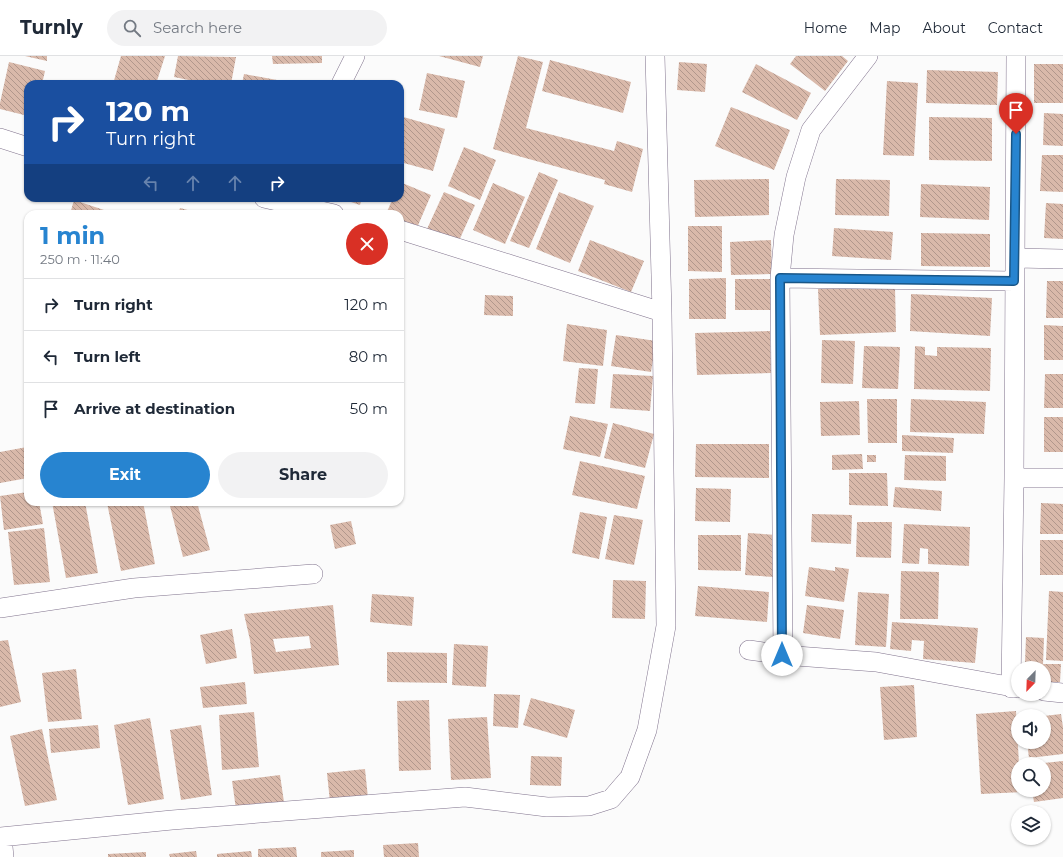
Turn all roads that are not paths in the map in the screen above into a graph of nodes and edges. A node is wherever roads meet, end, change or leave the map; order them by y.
1 (355, 56) edge
2 (655, 56) edge
3 (868, 56) edge
4 (1016, 56) edge
5 (343, 80) edge
6 (0, 138) edge
7 (24, 146) edge
8 (291, 202) edge
9 (320, 210) edge
10 (404, 231) edge
11 (1015, 258) junction
12 (1063, 259) edge
13 (780, 278) junction
14 (1014, 281) junction
15 (662, 312) junction
16 (1014, 478) junction
17 (1063, 478) edge
18 (313, 574) dead end
19 (0, 608) edge
20 (749, 650) dead end
21 (782, 655) junction
22 (1014, 661) edge
23 (1011, 687) edge
24 (1051, 692) edge
25 (1063, 694) edge
26 (1, 837) edge
27 (4, 857) edge

1 - 5 street
2 - 15 street
3 - 13 street
4 - 11 street
6 - 7 street
8 - 9 street
10 - 15 street
11 - 12 street
11 - 14 street
13 - 14 street
13 - 21 street
14 - 16 street
15 - 26 street
16 - 17 street
16 - 22 street
18 - 19 street
20 - 21 street
21 - 23 street
24 - 25 street
26 - 27 street

